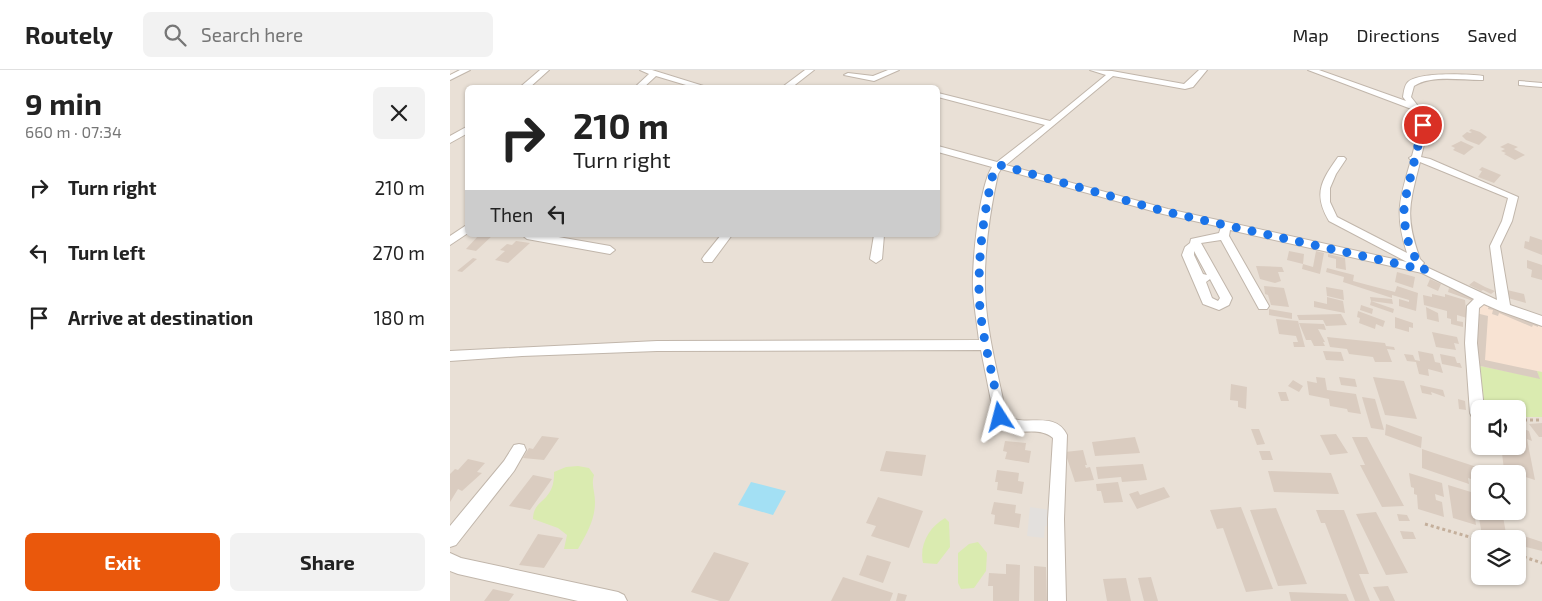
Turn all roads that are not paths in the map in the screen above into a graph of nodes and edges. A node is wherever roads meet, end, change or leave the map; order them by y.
1 (466, 70) edge
2 (545, 70) edge
3 (644, 70) edge
4 (810, 70) edge
5 (895, 70) edge
6 (1203, 70) edge
7 (1312, 70) edge
8 (1101, 71) edge
9 (655, 74) junction
10 (848, 74) dead end
11 (450, 78) edge
12 (1480, 78) dead end
13 (1522, 83) dead end
14 (526, 85) edge
15 (642, 85) edge
16 (695, 85) edge
17 (789, 85) edge
18 (1542, 85) edge
19 (940, 95) dead end
20 (1415, 107) junction
21 (1051, 124) junction
22 (465, 131) edge
23 (450, 140) edge
24 (940, 150) edge
25 (1414, 158) junction
26 (1341, 160) dead end
27 (1000, 165) junction
28 (465, 229) edge
29 (1225, 231) junction
30 (538, 237) edge
31 (725, 237) edge
32 (879, 237) edge
33 (450, 241) edge
34 (1195, 246) junction
35 (610, 250) dead end
36 (708, 259) dead end
37 (876, 259) dead end
38 (1415, 260) junction
39 (1425, 270) junction
40 (1213, 277) junction
41 (1199, 278) junction
42 (1483, 298) junction
43 (1263, 306) dead end
44 (1504, 308) junction
45 (1542, 321) edge
46 (986, 345) junction
47 (450, 356) edge
48 (1477, 400) edge
49 (519, 450) dead end
50 (450, 540) edge
51 (450, 561) edge
52 (618, 601) edge
53 (1057, 601) edge

1 - 11 street
2 - 14 street
3 - 9 street
4 - 17 street
5 - 10 street
6 - 8 street
7 - 20 street
8 - 21 street
9 - 15 street
9 - 16 street
12 - 20 street
13 - 18 street
19 - 21 street
20 - 25 street
21 - 27 street
22 - 23 street
24 - 27 street
25 - 38 street
25 - 44 street
26 - 38 street
27 - 29 street
27 - 46 street
28 - 33 street
29 - 34 street
29 - 39 street
29 - 43 street
30 - 35 street
31 - 36 street
32 - 37 street
34 - 40 street
34 - 41 street
38 - 39 street
39 - 42 street
40 - 41 street
40 - 41 street
42 - 44 street
42 - 48 street
44 - 45 street
46 - 47 street
46 - 53 street
49 - 50 street
51 - 52 street

